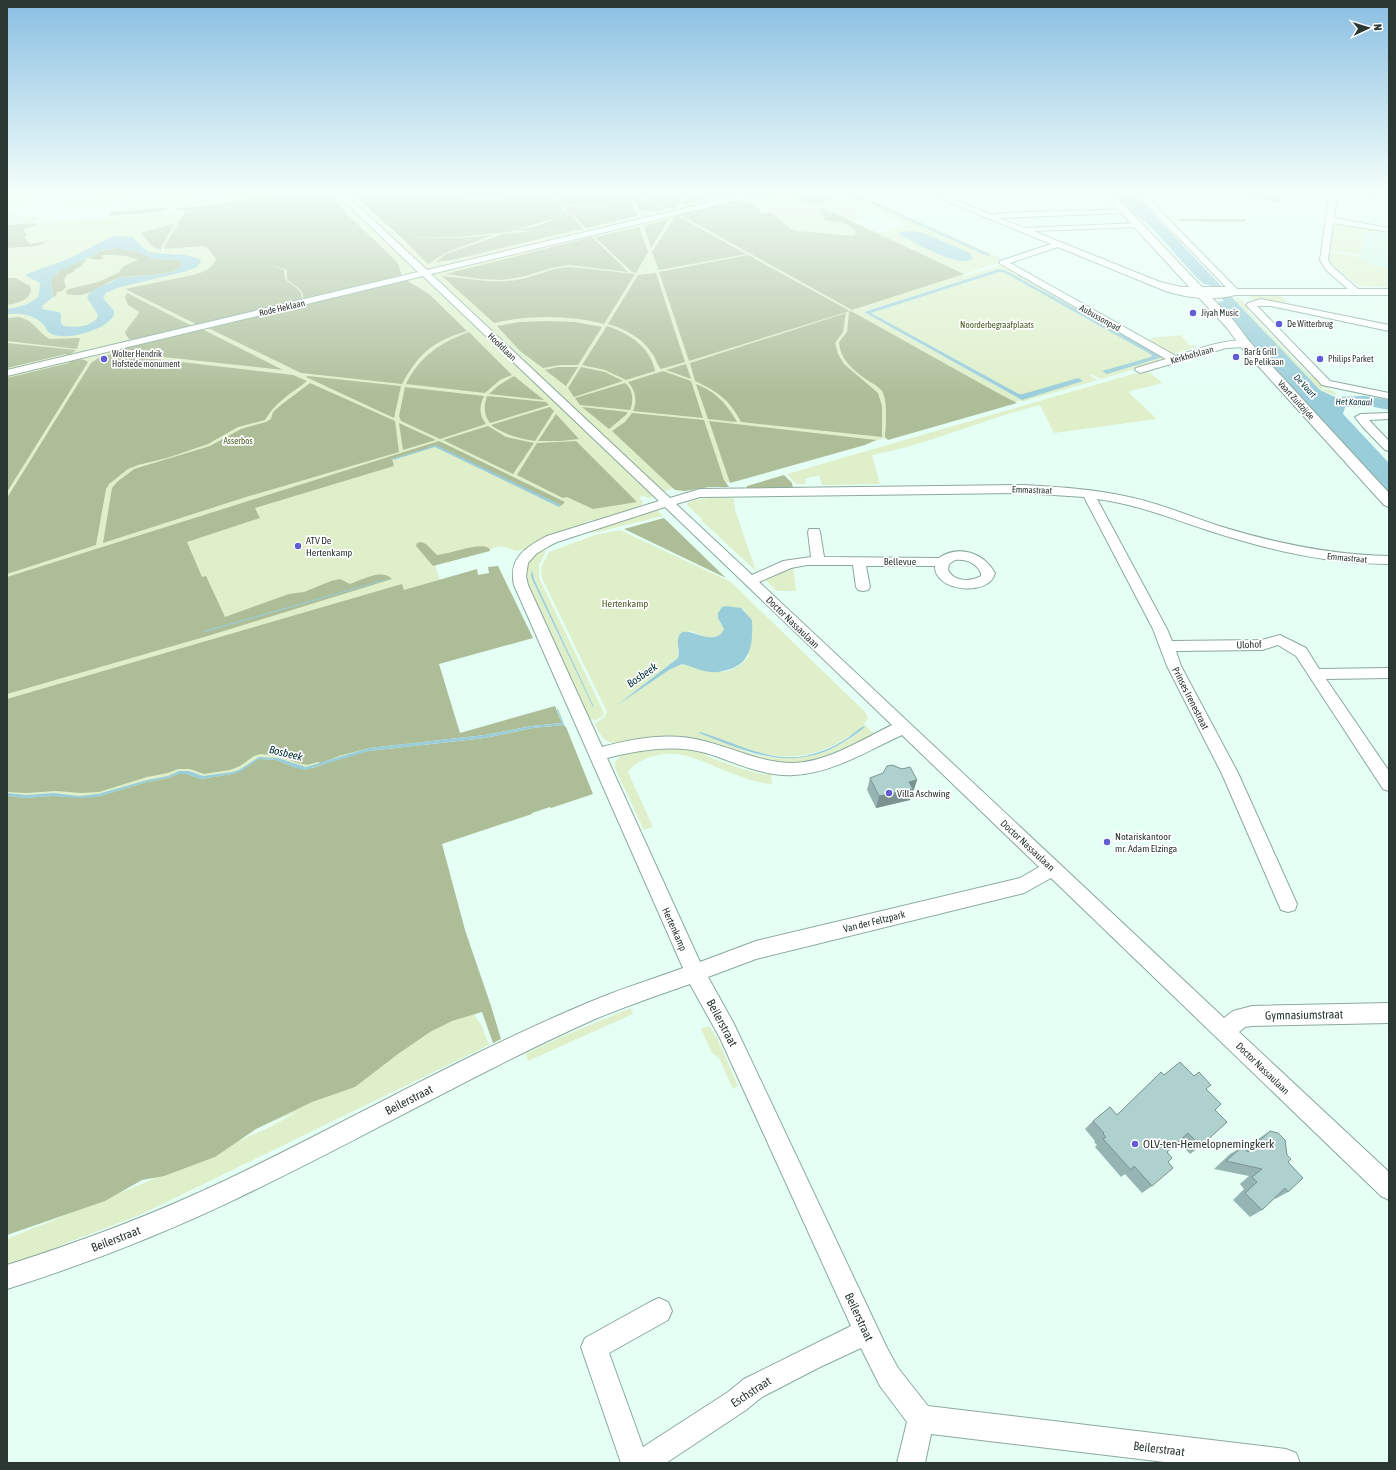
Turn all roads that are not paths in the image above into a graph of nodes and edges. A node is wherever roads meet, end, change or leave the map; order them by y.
1 (410, 260) edge
2 (484, 260) edge
3 (1016, 260) edge
4 (1098, 260) edge
5 (1170, 260) edge
6 (1196, 260) edge
7 (1324, 260) edge
8 (425, 274) junction
9 (1355, 291) junction
10 (1201, 292) junction
11 (1224, 292) junction
12 (1286, 292) junction
13 (1389, 292) edge
14 (1303, 310) junction
15 (1389, 328) edge
16 (1245, 344) junction
17 (1176, 360) junction
18 (1140, 370) dead end
19 (7, 373) edge
20 (1389, 396) edge
21 (1389, 416) edge
22 (1389, 448) edge
23 (1088, 494) junction
24 (667, 502) junction
25 (1389, 502) edge
26 (814, 532) dead end
27 (1389, 560) edge
28 (818, 561) junction
29 (858, 561) junction
30 (942, 562) dead end
31 (749, 581) junction
32 (863, 586) dead end
33 (1166, 646) junction
34 (1389, 673) edge
35 (1315, 674) junction
36 (903, 727) junction
37 (597, 755) junction
38 (1389, 784) edge
39 (1053, 868) junction
40 (1288, 904) dead end
41 (694, 972) junction
42 (1389, 1013) edge
43 (1224, 1031) junction
44 (1389, 1188) edge
45 (7, 1277) edge
46 (659, 1311) dead end
47 (866, 1332) junction
48 (921, 1420) junction
49 (1181, 1457) edge
50 (635, 1463) edge
51 (642, 1463) edge
52 (911, 1463) edge
53 (1286, 1463) edge

1 - 8 street, Hoofdlaan
2 - 8 street, Rode Heklaan
3 - 17 street, Aubussonpad
4 - 10 street
5 - 10 main road, Vaart Zuidzijde
6 - 11 street
7 - 9 street
8 - 19 street, Rode Heklaan
8 - 24 street, Hoofdlaan
9 - 12 street
9 - 13 street
10 - 11 street
10 - 16 main road, Vaart Zuidzijde
11 - 12 street
12 - 14 street
14 - 15 street
14 - 20 street
16 - 17 street, Kerkhofslaan
16 - 25 main road, Vaart Zuidzijde
17 - 18 street, Kerkhofslaan
21 - 22 street
23 - 24 street, Emmastraat
23 - 27 street, Emmastraat
23 - 33 street, Prinses Irenestraat
24 - 31 street, Doctor Nassaulaan
24 - 37 street, Hertenkamp
26 - 28 street
28 - 29 street, Bellevue
28 - 31 street, Bellevue
29 - 30 street, Bellevue
29 - 32 street
31 - 36 street, Doctor Nassaulaan
33 - 35 street, Ulohof
33 - 40 street, Prinses Irenestraat
34 - 35 street
35 - 38 street, Ulohof
36 - 37 street
36 - 39 street, Doctor Nassaulaan
37 - 41 street, Hertenkamp
39 - 41 street, Van der Feltzpark
39 - 43 street, Doctor Nassaulaan
41 - 45 street, Beilerstraat
41 - 47 street, Beilerstraat
42 - 43 street, Gymnasiumstraat
43 - 44 street, Doctor Nassaulaan
46 - 50 street
47 - 48 street, Beilerstraat
47 - 51 street, Eschstraat
48 - 49 street, Beilerstraat
48 - 52 street
49 - 53 street, Beilerstraat

